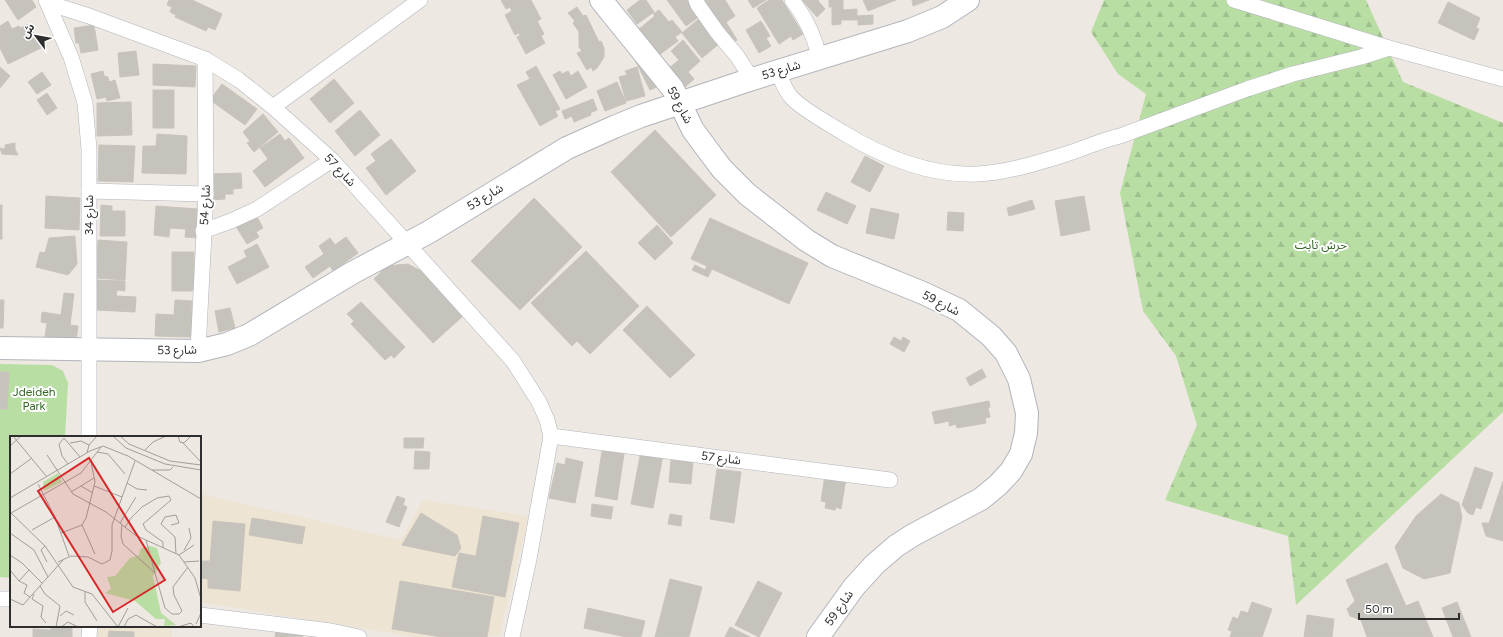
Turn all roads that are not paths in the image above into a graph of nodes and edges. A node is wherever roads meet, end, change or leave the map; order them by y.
1 (420, 0) edge
2 (601, 0) edge
3 (696, 0) edge
4 (792, 0) edge
5 (968, 0) edge
6 (1234, 0) edge
7 (47, 2) edge
8 (1389, 48) junction
9 (819, 58) junction
10 (205, 59) junction
11 (778, 72) junction
12 (752, 79) junction
13 (1503, 79) edge
14 (680, 103) junction
15 (273, 107) junction
16 (332, 160) junction
17 (89, 192) junction
18 (206, 194) junction
19 (203, 231) junction
20 (406, 244) junction
21 (0, 348) edge
22 (89, 350) junction
23 (198, 351) junction
24 (89, 436) edge
25 (551, 436) junction
26 (890, 480) dead end
27 (201, 615) edge
28 (90, 627) edge
29 (331, 634) edge
30 (89, 637) edge
31 (359, 637) edge
32 (512, 637) edge
33 (818, 637) edge

1 - 15 street
2 - 14 street, شارع 59
3 - 12 street
4 - 9 street
5 - 9 street, شارع 53
6 - 8 street
7 - 10 street, شارع 57
7 - 17 street, شارع 34
8 - 11 street
8 - 13 street
9 - 11 street, شارع 53
10 - 15 street, شارع 57
10 - 18 street, شارع 54
11 - 12 street, شارع 53
12 - 14 street, شارع 53
14 - 20 street, شارع 53
14 - 33 street, شارع 59
15 - 16 street, شارع 57
16 - 19 street
16 - 20 street, شارع 57
17 - 18 street
17 - 22 street, شارع 34
18 - 19 street, شارع 54
19 - 23 street, شارع 54
20 - 23 street, شارع 53
20 - 25 street, شارع 57
21 - 22 street, شارع 53
22 - 23 street, شارع 53
22 - 24 street, شارع 34
25 - 26 street, شارع 57
25 - 32 street, شارع 57
27 - 29 street
28 - 30 street
29 - 31 street

